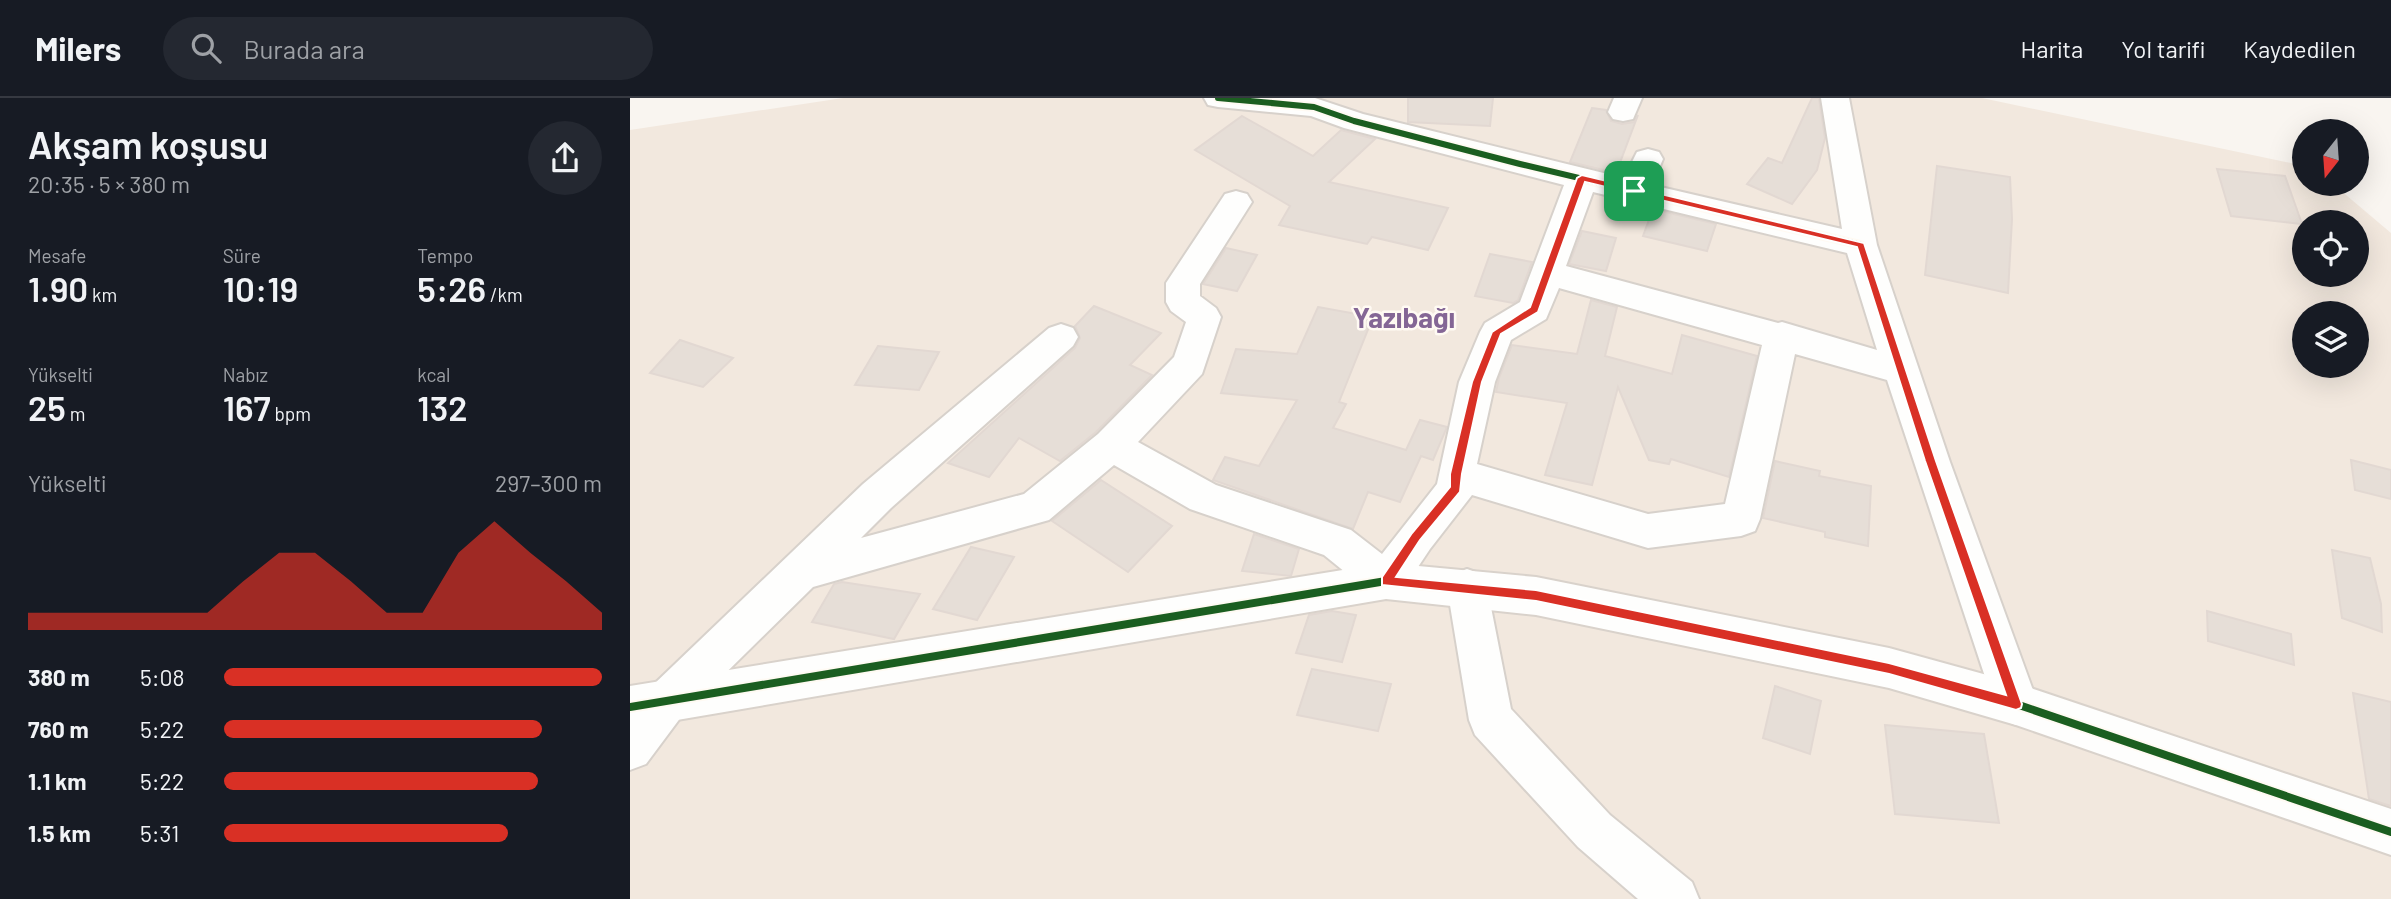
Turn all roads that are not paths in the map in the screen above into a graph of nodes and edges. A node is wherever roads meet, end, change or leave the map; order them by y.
1 (1219, 98) edge
2 (1378, 98) edge
3 (1835, 98) edge
4 (1354, 121) junction
5 (1648, 159) dead end
6 (1582, 178) junction
7 (1634, 191) junction
8 (1236, 202) dead end
9 (1861, 245) junction
10 (1548, 273) junction
11 (1782, 335) junction
12 (1061, 337) dead end
13 (1901, 370) junction
14 (1111, 445) junction
15 (1456, 474) junction
16 (801, 572) junction
17 (1386, 581) junction
18 (1467, 587) junction
19 (648, 704) edge
20 (2016, 704) junction
21 (630, 748) edge
22 (2391, 832) edge
23 (1675, 899) edge

1 - 4 street
2 - 4 street
3 - 9 street
4 - 6 street
5 - 7 street
6 - 7 street
6 - 10 street
7 - 9 street
8 - 14 street
9 - 13 street
10 - 11 street
10 - 15 street
11 - 13 street
11 - 15 street
12 - 16 street
13 - 20 street
14 - 16 street
14 - 17 street
15 - 17 street
16 - 19 street
17 - 18 street
17 - 19 street
18 - 20 street
18 - 23 street
19 - 21 street
20 - 22 street

